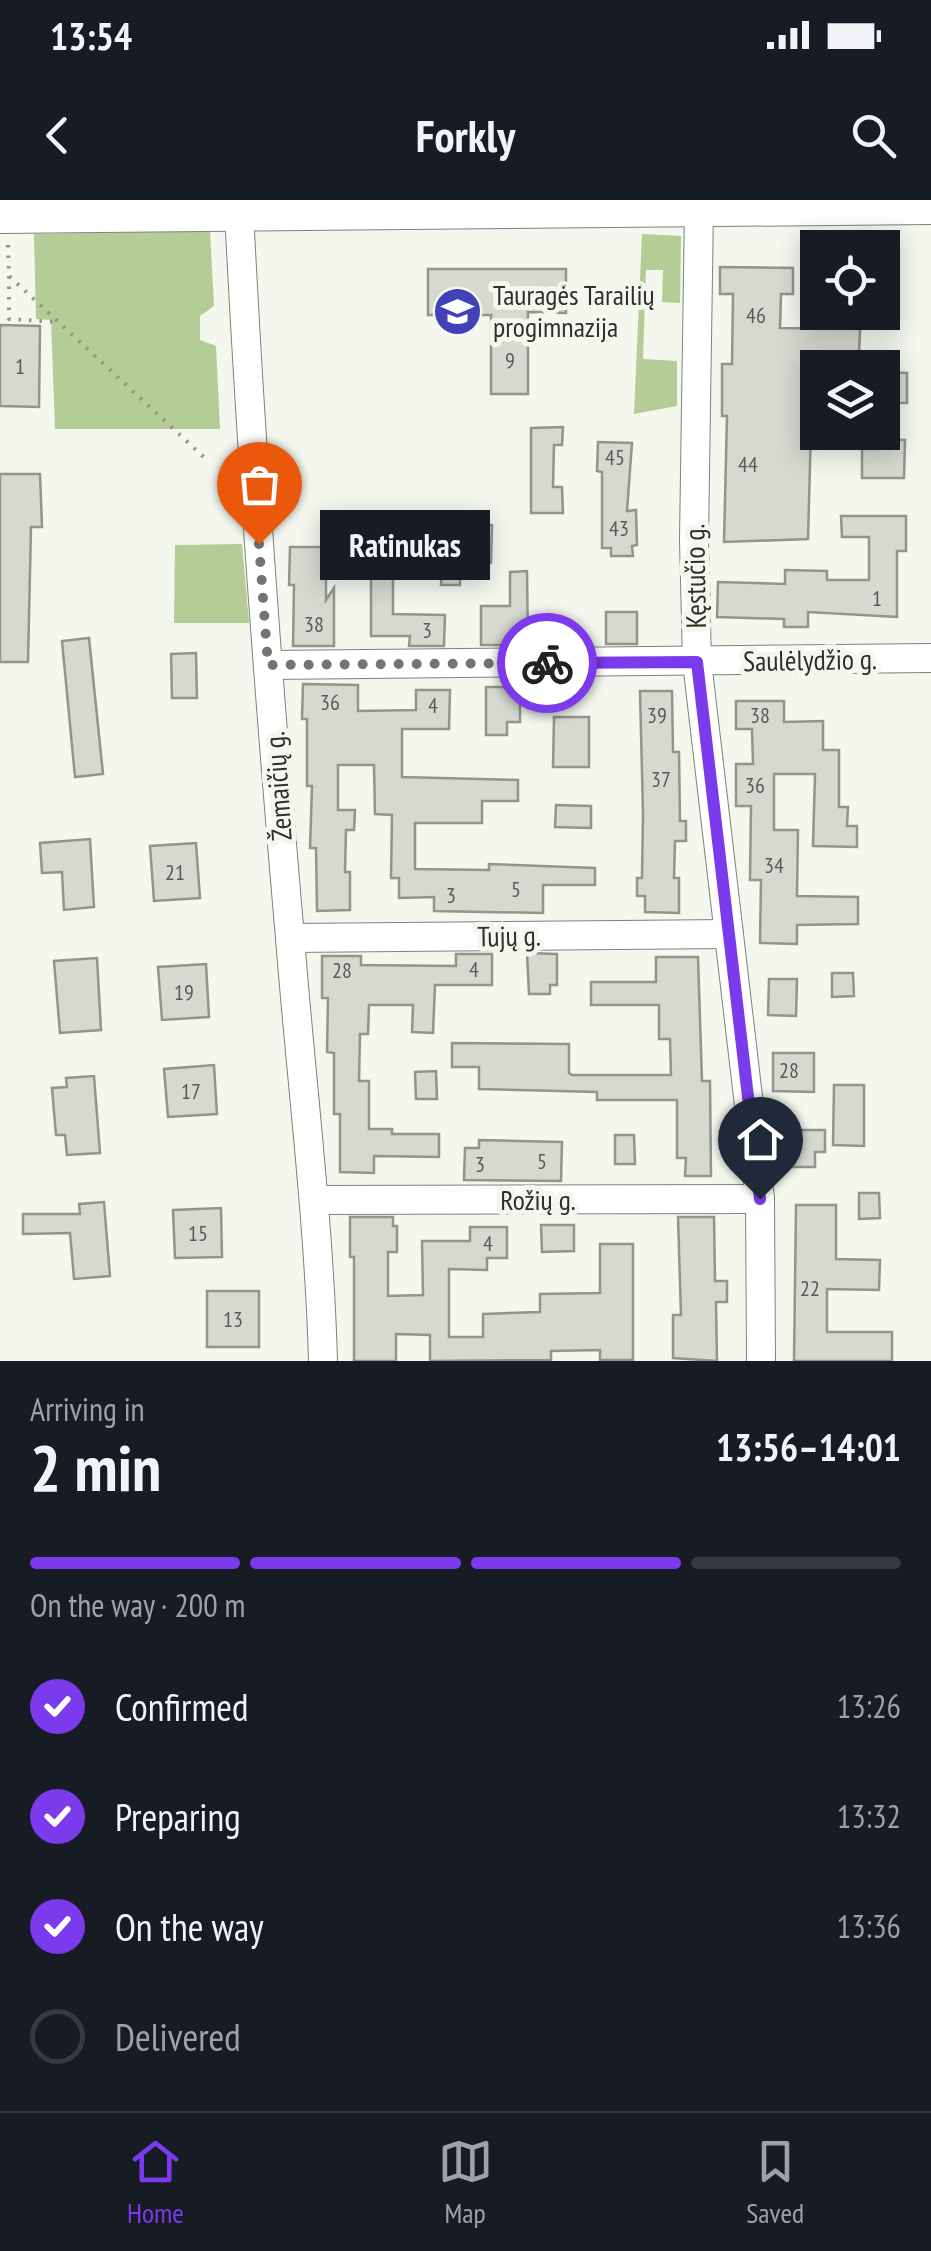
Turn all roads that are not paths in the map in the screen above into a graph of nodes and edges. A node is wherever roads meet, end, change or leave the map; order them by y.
1 (931, 206) edge
2 (699, 207) junction
3 (239, 211) junction
4 (3, 214) edge
5 (931, 658) edge
6 (697, 662) junction
7 (268, 665) junction
8 (729, 934) junction
9 (290, 938) junction
10 (760, 1199) junction
11 (316, 1200) junction
12 (323, 1361) edge
13 (761, 1361) edge

1 - 2 main road
2 - 3 main road
2 - 6 street, Kęstučio g.
3 - 4 main road
3 - 7 street, Žemaičių g.
5 - 6 street, Saulėlydžio g.
6 - 7 street, Saulėlydžio g.
6 - 8 street, Kęstučio g.
7 - 9 street, Žemaičių g.
8 - 9 street, Tujų g.
8 - 10 street, Kęstučio g.
9 - 11 street, Žemaičių g.
10 - 11 street, Rožių g.
10 - 13 street, Kęstučio g.
11 - 12 street, Žemaičių g.

